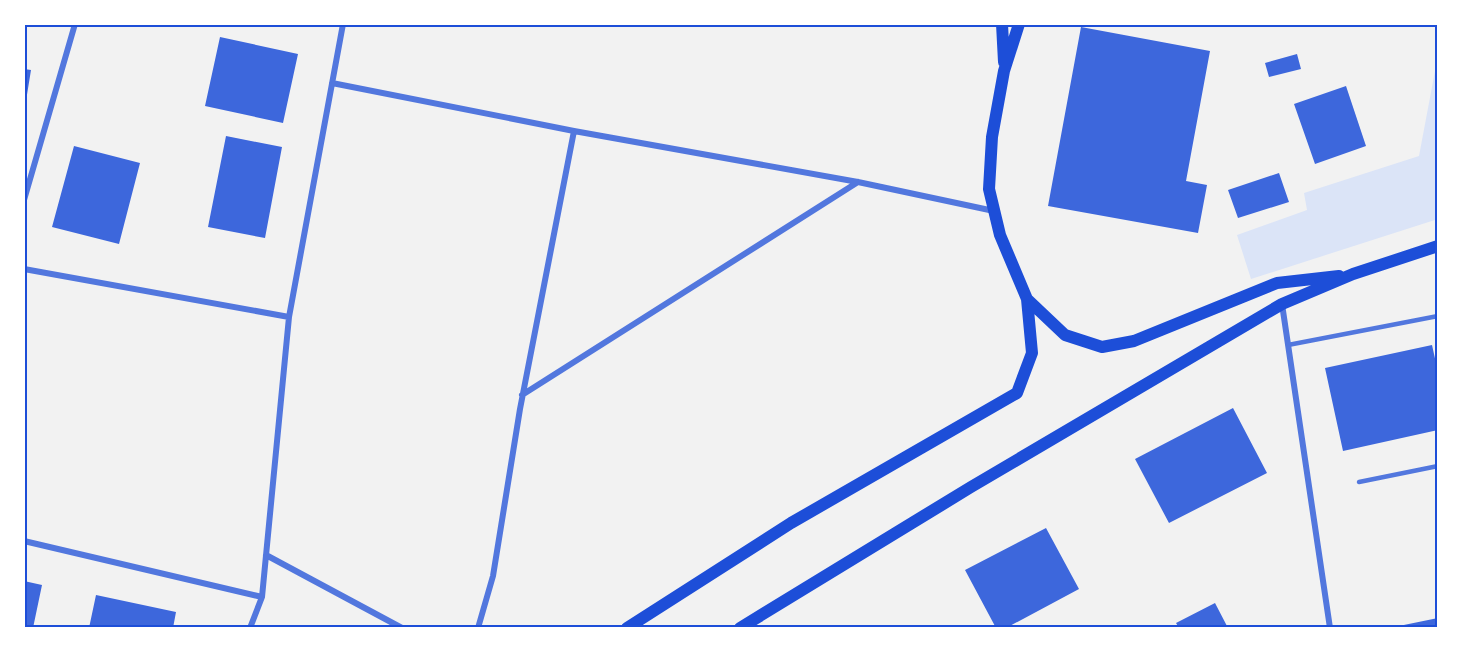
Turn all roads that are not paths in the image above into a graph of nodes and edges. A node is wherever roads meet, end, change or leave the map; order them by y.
1 (75, 24) edge
2 (343, 24) edge
3 (1002, 24) edge
4 (1019, 24) edge
5 (1004, 71) junction
6 (332, 83) junction
7 (574, 131) junction
8 (858, 182) junction
9 (24, 200) edge
10 (994, 211) junction
11 (1438, 246) edge
12 (24, 269) edge
13 (1353, 274) junction
14 (1027, 299) junction
15 (1282, 304) junction
16 (289, 316) junction
17 (1438, 316) edge
18 (1288, 345) junction
19 (522, 396) junction
20 (1438, 466) edge
21 (1359, 482) dead end
22 (24, 541) edge
23 (266, 555) junction
24 (262, 597) junction
25 (250, 628) edge
26 (402, 628) edge
27 (478, 628) edge
28 (627, 628) edge
29 (740, 628) edge
30 (1330, 628) edge

1 - 9 street
2 - 6 street
3 - 5 main road
4 - 5 main road
5 - 10 main road
6 - 7 street
6 - 16 street
7 - 8 street
7 - 19 street
8 - 10 street
8 - 19 street
10 - 14 main road
11 - 13 main road
12 - 16 street
13 - 14 main road
13 - 15 main road
14 - 28 main road
15 - 18 street
15 - 29 main road
16 - 23 street
17 - 18 lane
18 - 30 street
19 - 27 street
20 - 21 lane
22 - 24 street
23 - 24 street
23 - 26 street
24 - 25 street

